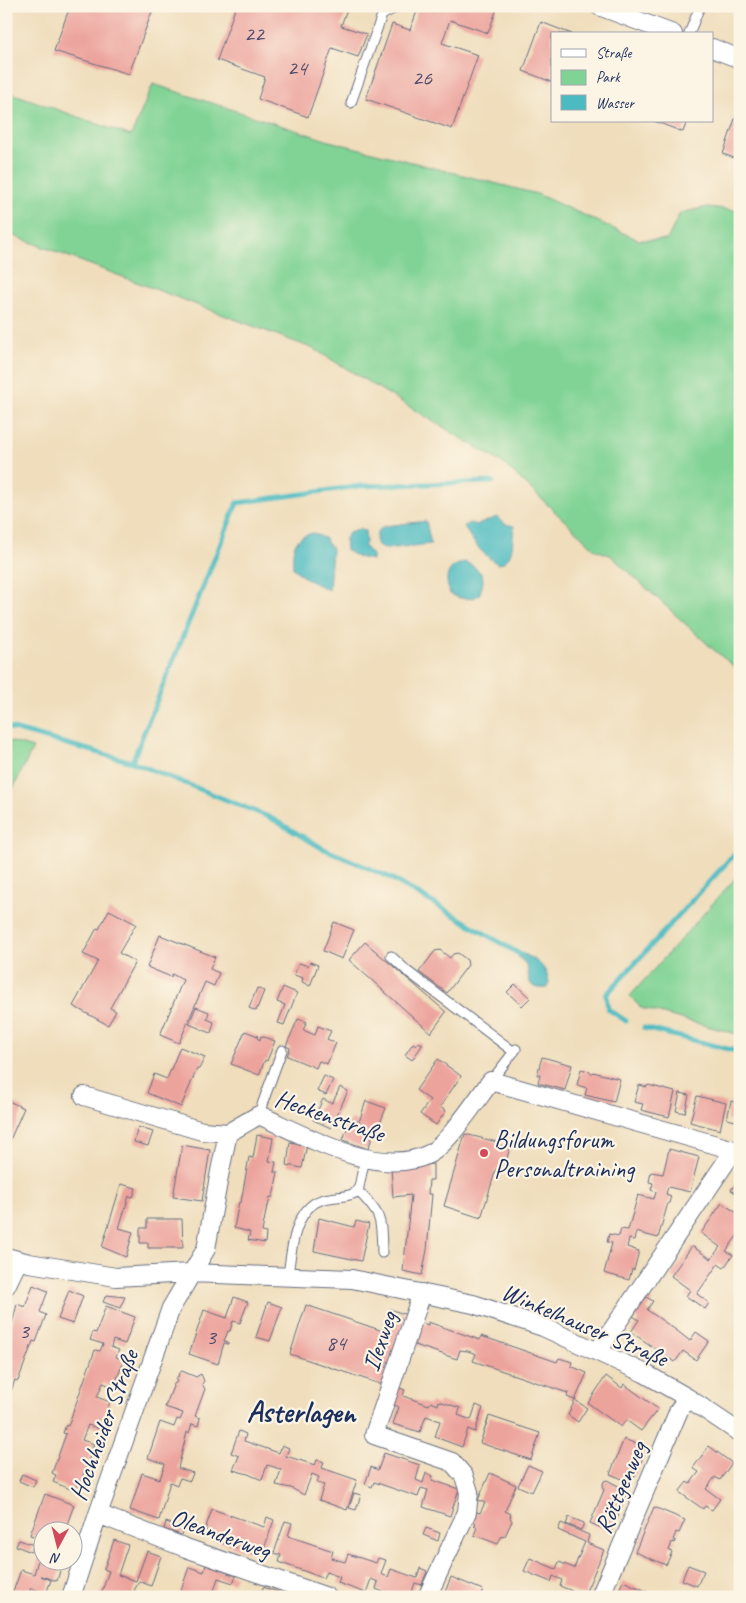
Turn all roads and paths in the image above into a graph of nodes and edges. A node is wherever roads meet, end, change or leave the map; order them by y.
1 (399, 6) edge
2 (599, 6) edge
3 (700, 6) edge
4 (668, 32) edge
5 (690, 32) edge
6 (714, 49) edge
7 (740, 59) edge
8 (351, 104) dead end
9 (392, 956) dead end
10 (282, 1050) dead end
11 (490, 1081) junction
12 (84, 1096) dead end
13 (259, 1115) junction
14 (228, 1133) junction
15 (737, 1146) edge
16 (365, 1158) junction
17 (358, 1191) junction
18 (382, 1254) dead end
19 (12, 1259) edge
20 (190, 1273) junction
21 (288, 1276) junction
22 (6, 1286) edge
23 (422, 1293) junction
24 (598, 1351) junction
25 (688, 1398) junction
26 (740, 1433) edge
27 (98, 1514) junction
28 (71, 1597) edge
29 (327, 1597) edge
30 (427, 1597) edge
31 (600, 1597) edge

1 - 8 lane
2 - 4 street
3 - 5 lane
6 - 7 street
9 - 11 lane
10 - 13 lane
11 - 15 street
11 - 16 street, Heckenstraße
12 - 14 street
13 - 14 street, Heckenstraße
13 - 16 street, Heckenstraße
14 - 20 street
15 - 24 street
16 - 17 lane
17 - 18 lane
17 - 21 lane
19 - 20 street, Winkelhauser Straße
19 - 22 street
20 - 21 street, Winkelhauser Straße
20 - 27 street, Hochheider Straße
21 - 23 street, Winkelhauser Straße
23 - 24 street, Winkelhauser Straße
23 - 30 street, Ilexweg
24 - 25 street, Winkelhauser Straße
25 - 26 street, Winkelhauser Straße
25 - 31 street, Röttgenweg
27 - 28 street, Hochheider Straße
27 - 29 street, Oleanderweg

